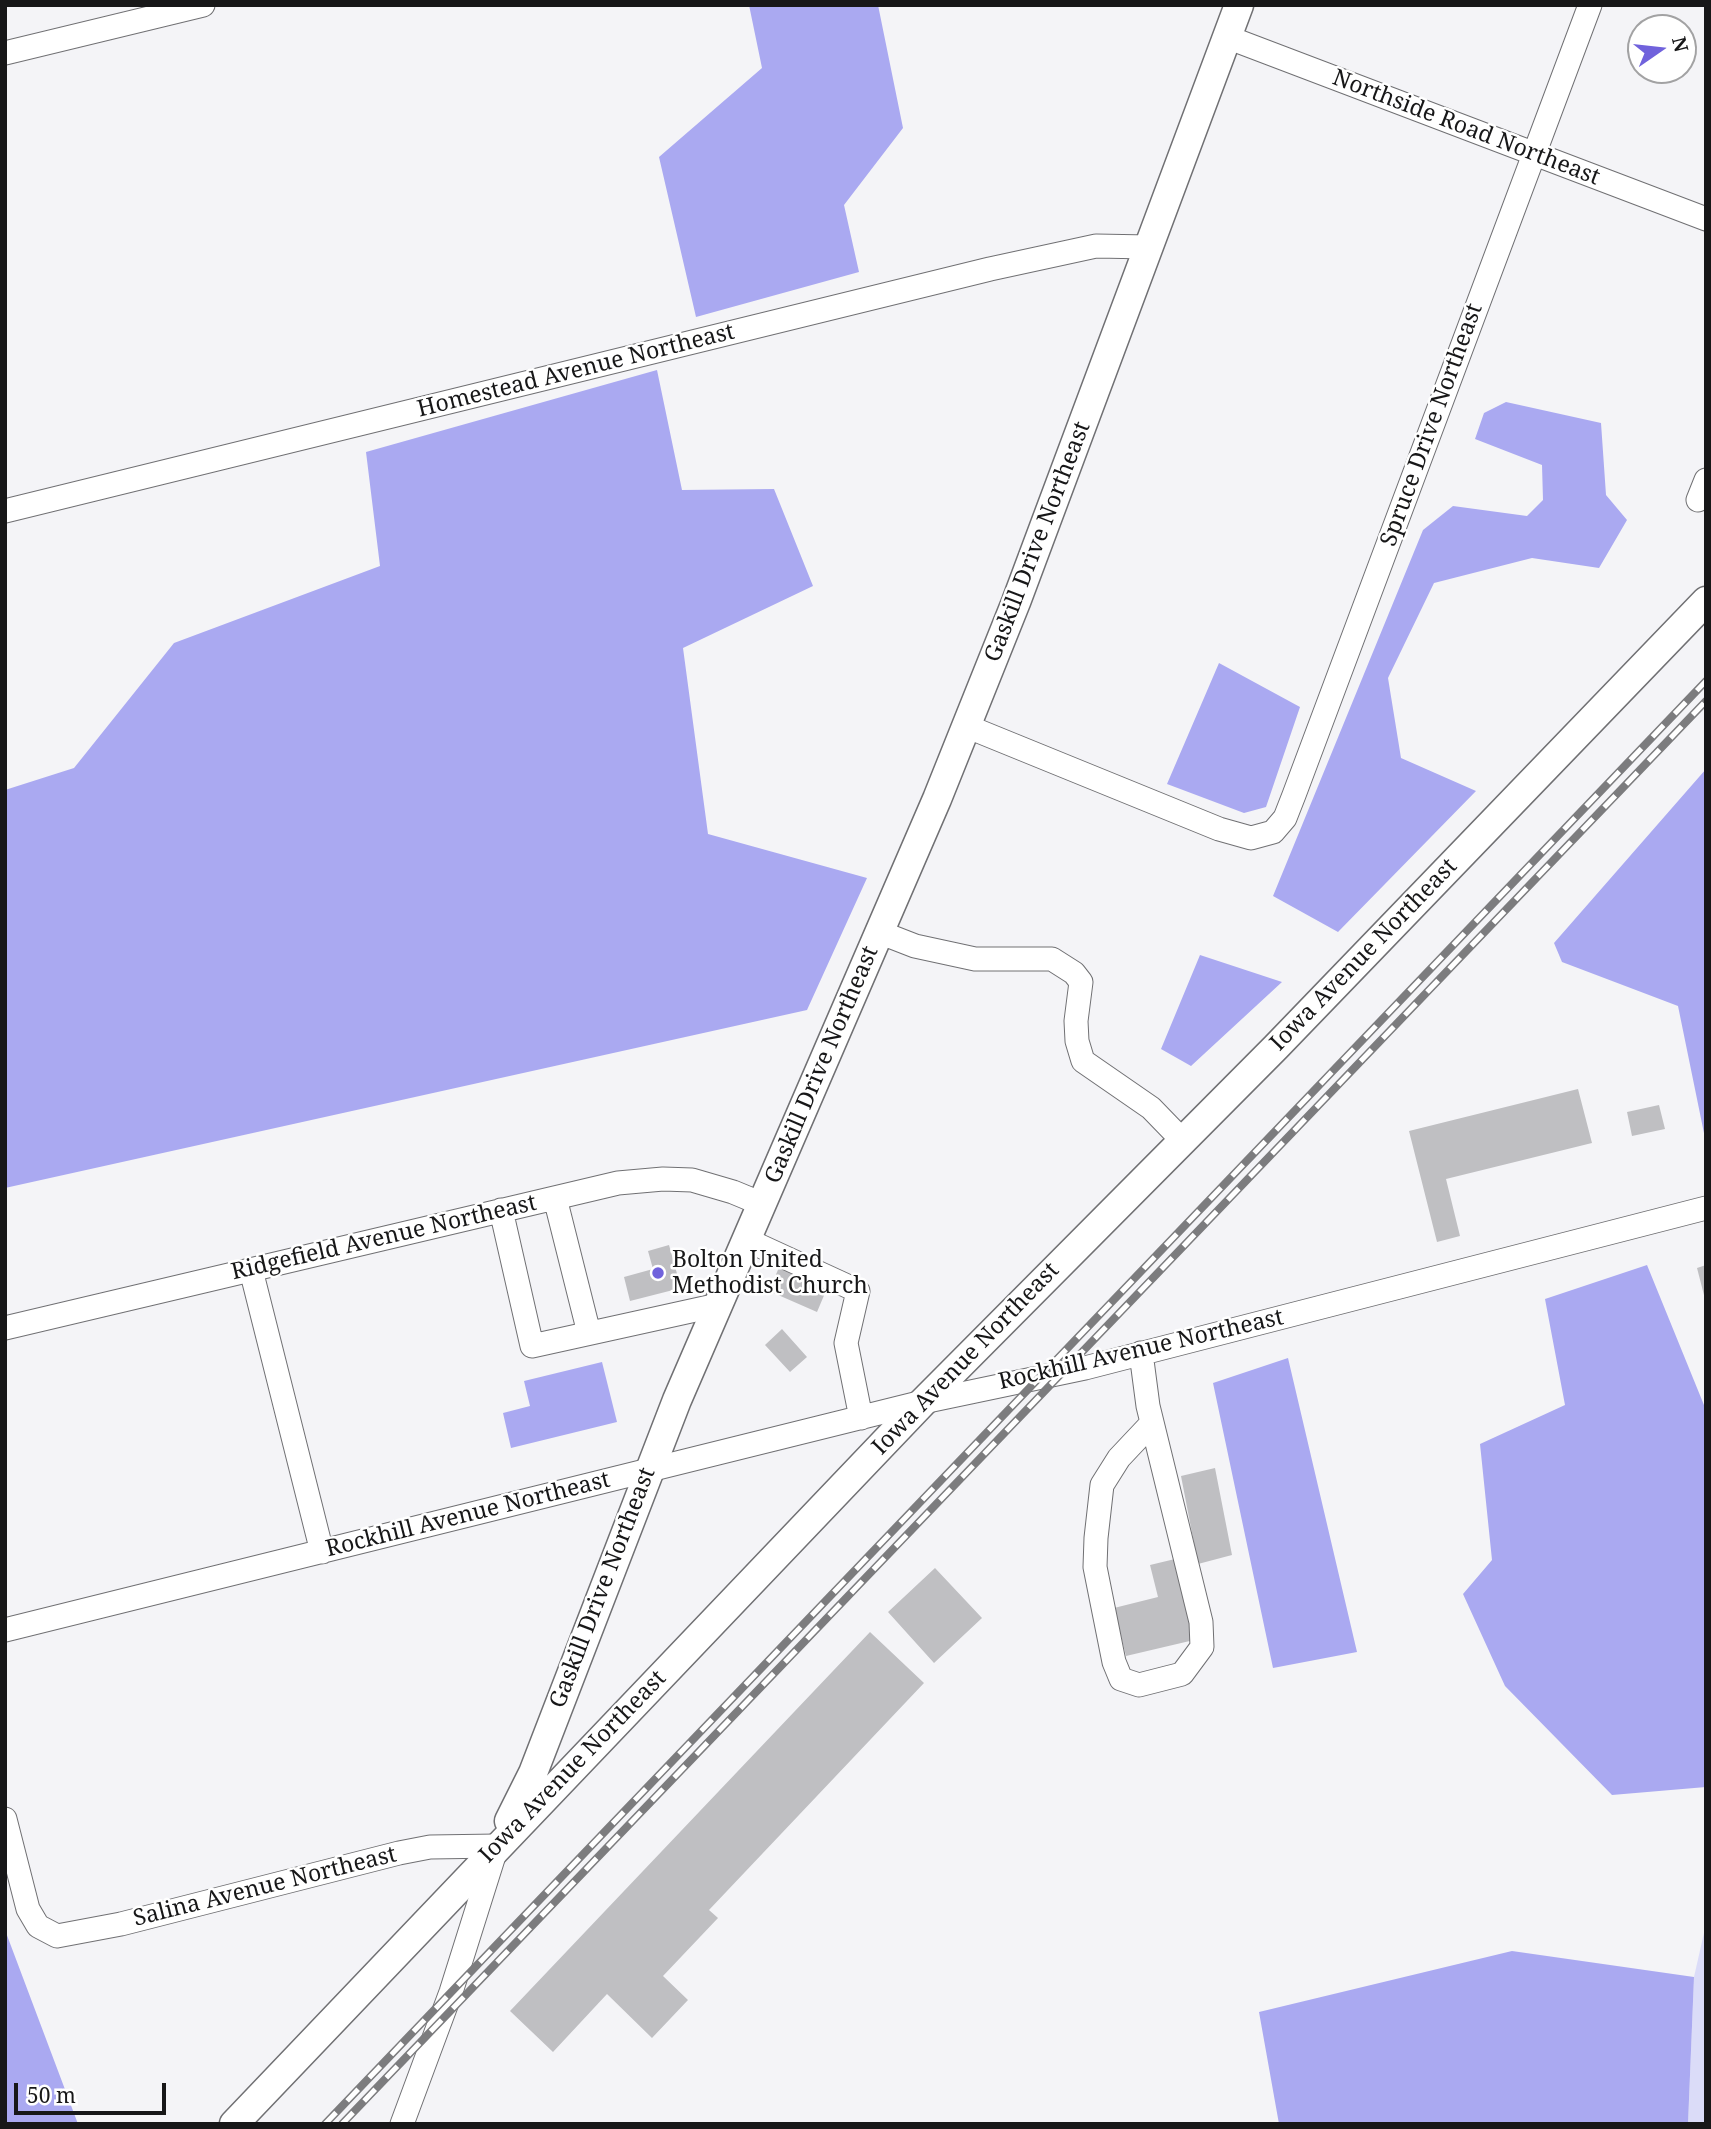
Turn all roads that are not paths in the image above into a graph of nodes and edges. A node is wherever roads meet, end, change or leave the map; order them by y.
1 (203, 5) edge
2 (1239, 5) edge
3 (1590, 5) edge
4 (1227, 37) junction
5 (5, 53) edge
6 (1533, 153) junction
7 (1706, 219) edge
8 (1149, 247) junction
9 (5, 511) edge
10 (1706, 601) edge
11 (966, 726) junction
12 (879, 932) junction
13 (1182, 1140) junction
14 (555, 1198) junction
15 (762, 1204) junction
16 (1706, 1208) edge
17 (500, 1210) junction
18 (747, 1240) junction
19 (251, 1270) junction
20 (718, 1305) junction
21 (5, 1328) edge
22 (589, 1333) junction
23 (1141, 1353) junction
24 (923, 1402) junction
25 (861, 1418) junction
26 (1152, 1423) junction
27 (649, 1470) junction
28 (322, 1552) junction
29 (5, 1630) edge
30 (5, 1819) edge
31 (497, 1846) junction
32 (234, 2124) edge
33 (402, 2124) edge

1 - 5 street
2 - 4 main road, Gaskill Drive Northeast
3 - 6 street, Spruce Drive Northeast
4 - 6 street, Northside Road Northeast
4 - 8 main road, Gaskill Drive Northeast
6 - 7 street, Northside Road Northeast
6 - 11 street, Spruce Drive Northeast
8 - 9 street, Homestead Avenue Northeast
8 - 11 main road, Gaskill Drive Northeast
10 - 13 main road, Iowa Avenue Northeast
11 - 12 main road, Gaskill Drive Northeast
12 - 13 street
12 - 15 main road, Gaskill Drive Northeast
13 - 24 main road, Iowa Avenue Northeast
14 - 15 street, Ridgefield Avenue Northeast
14 - 17 street, Ridgefield Avenue Northeast
14 - 22 street
15 - 18 main road, Gaskill Drive Northeast
16 - 23 street, Rockhill Avenue Northeast
17 - 19 street, Ridgefield Avenue Northeast
17 - 22 street
18 - 20 main road, Gaskill Drive Northeast
18 - 25 street
19 - 21 street, Ridgefield Avenue Northeast
19 - 28 street
20 - 22 street
20 - 27 main road, Gaskill Drive Northeast
23 - 24 street, Rockhill Avenue Northeast
23 - 26 street
24 - 25 street, Rockhill Avenue Northeast
24 - 31 main road, Iowa Avenue Northeast
25 - 27 street, Rockhill Avenue Northeast
26 - 26 street
27 - 28 street, Rockhill Avenue Northeast
27 - 31 main road, Gaskill Drive Northeast
28 - 29 street, Rockhill Avenue Northeast
30 - 31 street, Salina Avenue Northeast
31 - 32 main road, Iowa Avenue Northeast
31 - 33 street, Gaskill Drive Northeast

